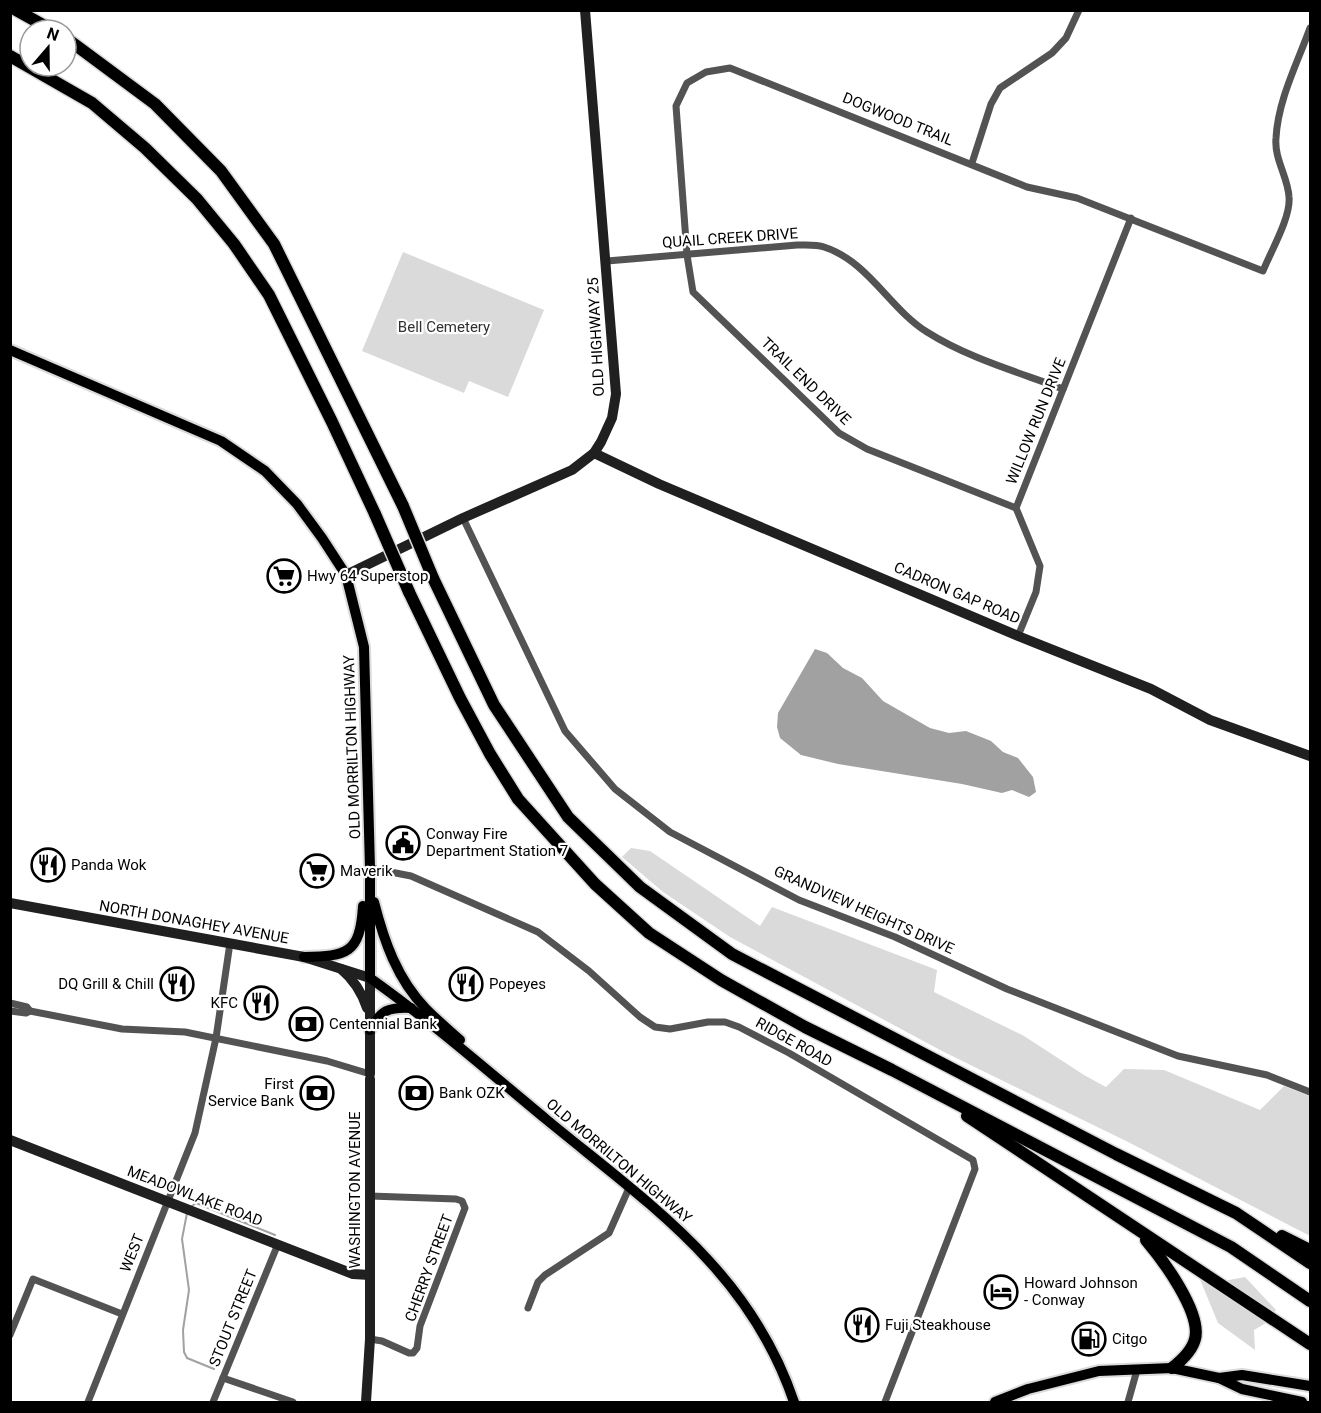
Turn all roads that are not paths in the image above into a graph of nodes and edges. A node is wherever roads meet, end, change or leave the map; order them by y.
1 (16, 10) edge
2 (585, 10) edge
3 (1080, 10) edge
4 (30, 18) edge
5 (1311, 28) edge
6 (78, 47) edge
7 (10, 56) edge
8 (972, 163) junction
9 (1131, 218) junction
10 (687, 255) junction
11 (607, 261) junction
12 (10, 350) edge
13 (1063, 389) junction
14 (594, 453) junction
15 (1016, 508) junction
16 (463, 518) junction
17 (346, 575) junction
18 (1018, 636) junction
19 (1311, 756) edge
20 (370, 867) junction
21 (10, 903) edge
22 (230, 944) junction
23 (304, 957) junction
24 (339, 967) junction
25 (370, 978) junction
26 (10, 1003) edge
27 (411, 1008) junction
28 (10, 1011) edge
29 (30, 1011) junction
30 (369, 1016) junction
31 (370, 1030) junction
32 (216, 1038) junction
33 (892, 1070) junction
34 (370, 1076) junction
35 (505, 1085) junction
36 (1311, 1092) edge
37 (10, 1140) edge
38 (629, 1188) junction
39 (370, 1196) junction
40 (167, 1202) junction
41 (1236, 1214) junction
42 (1136, 1228) junction
43 (278, 1244) junction
44 (1311, 1250) edge
45 (1311, 1263) edge
46 (370, 1275) junction
47 (1311, 1301) edge
48 (528, 1308) dead end
49 (122, 1314) junction
50 (10, 1335) edge
51 (370, 1339) junction
52 (1311, 1344) edge
53 (1172, 1368) junction
54 (1137, 1370) junction
55 (1214, 1377) junction
56 (223, 1378) junction
57 (1311, 1386) edge
58 (1267, 1399) edge
59 (88, 1402) edge
60 (213, 1402) edge
61 (293, 1402) edge
62 (366, 1402) edge
63 (794, 1402) edge
64 (885, 1402) edge
65 (995, 1402) edge
66 (1128, 1402) edge
67 (1302, 1402) edge

1 - 4 highway
2 - 11 street, OLD HIGHWAY 25
3 - 8 street
5 - 9 street, DOGWOOD TRAIL
6 - 41 highway, bridge
7 - 33 highway, bridge
8 - 9 street, DOGWOOD TRAIL
8 - 10 street, DOGWOOD TRAIL
9 - 13 street, WILLOW RUN DRIVE
10 - 11 street, QUAIL CREEK DRIVE
10 - 13 street, QUAIL CREEK DRIVE
10 - 15 street, TRAIL END DRIVE
11 - 14 street, OLD HIGHWAY 25
12 - 17 main road, OLD MORRILTON HIGHWAY
13 - 15 street, WILLOW RUN DRIVE
14 - 16 street, OLD HIGHWAY 25
14 - 18 street, CADRON GAP ROAD
15 - 18 street, WILLOW RUN DRIVE
16 - 17 street, OLD HIGHWAY 25
16 - 36 street, GRANDVIEW HEIGHTS DRIVE
17 - 20 main road, OLD MORRILTON HIGHWAY
18 - 19 street, CADRON GAP ROAD
20 - 23 main road
20 - 25 main road, OLD MORRILTON HIGHWAY
20 - 35 main road
20 - 64 street, RIDGE ROAD
21 - 22 street, NORTH DONAGHEY AVENUE
22 - 23 street, NORTH DONAGHEY AVENUE
22 - 32 street, WEST
23 - 24 street, NORTH DONAGHEY AVENUE
24 - 25 street, NORTH DONAGHEY AVENUE
24 - 30 street
25 - 27 main road, OLD MORRILTON HIGHWAY
25 - 30 street, WASHINGTON AVENUE
26 - 29 street
27 - 31 main road
27 - 35 main road, OLD MORRILTON HIGHWAY
28 - 29 street
29 - 32 street
30 - 31 street, WASHINGTON AVENUE
31 - 34 street, WASHINGTON AVENUE
32 - 34 street
32 - 40 street, WEST
33 - 42 highway
33 - 47 highway
34 - 39 street, WASHINGTON AVENUE
35 - 38 main road, OLD MORRILTON HIGHWAY
37 - 40 street, MEADOWLAKE ROAD
38 - 48 street
38 - 63 main road, OLD MORRILTON HIGHWAY
39 - 46 street, WASHINGTON AVENUE
39 - 51 street, CHERRY STREET
40 - 43 street, MEADOWLAKE ROAD
40 - 49 street, WEST
41 - 44 highway
41 - 45 highway
42 - 52 highway
42 - 53 highway
43 - 46 street, MEADOWLAKE ROAD
43 - 56 street, STOUT STREET
46 - 51 street, WASHINGTON AVENUE
49 - 50 street
49 - 59 street, WEST
51 - 62 street, WASHINGTON AVENUE
53 - 54 main road
53 - 55 main road
54 - 65 main road
54 - 66 street
55 - 57 main road
55 - 58 main road
56 - 60 street, STOUT STREET
56 - 61 street
58 - 67 main road

